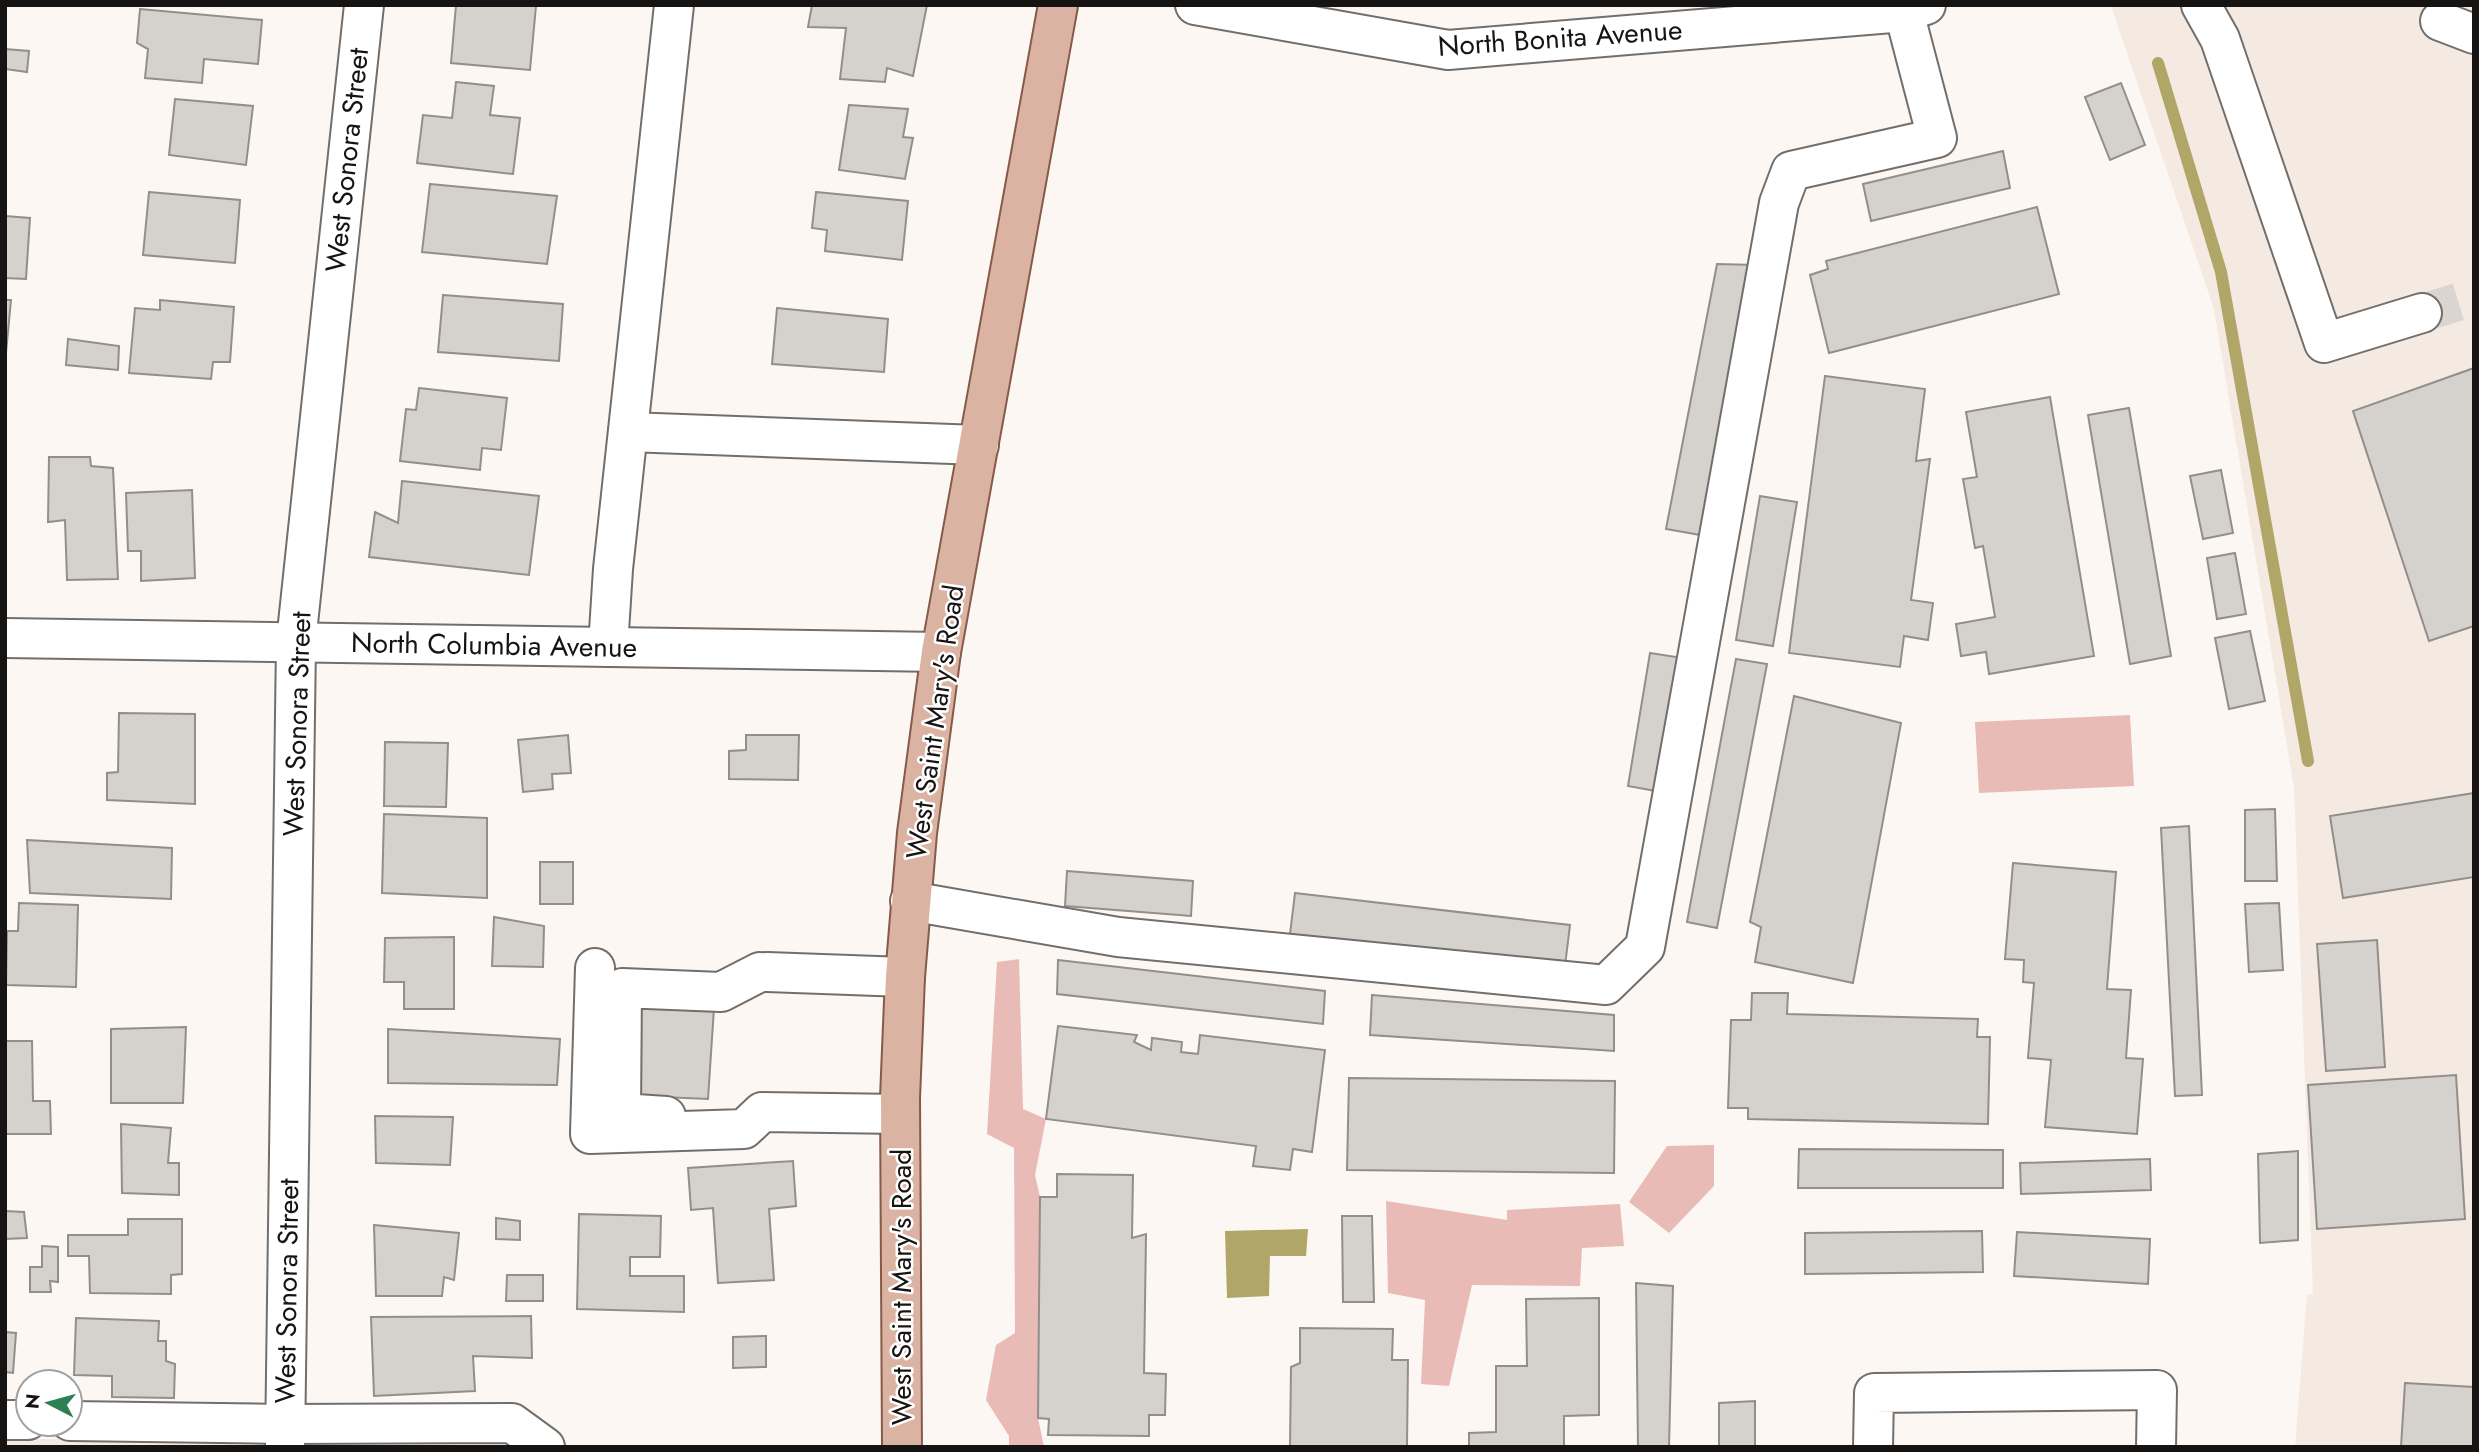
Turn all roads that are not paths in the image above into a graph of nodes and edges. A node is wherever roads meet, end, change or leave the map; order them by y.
1 (364, 5) edge
2 (674, 5) edge
3 (1058, 5) edge
4 (1195, 5) edge
5 (2201, 5) edge
6 (1915, 8) edge
7 (1384, 22) edge
8 (2422, 313) tunnel mouth
9 (628, 432) junction
10 (979, 445) junction
11 (5, 638) edge
12 (296, 642) junction
13 (608, 647) junction
14 (941, 652) junction
15 (911, 901) junction
16 (595, 968) dead end
17 (905, 977) junction
18 (900, 1114) junction
19 (737, 1129) junction
20 (84, 1422) edge
21 (285, 1435) edge
22 (545, 1447) edge
23 (902, 1447) edge
24 (1873, 1447) edge
25 (2155, 1447) edge

1 - 12 street, West Sonora Street
2 - 9 street
3 - 10 main road, West Saint Mary's Road
4 - 7 street, North Bonita Avenue
5 - 8 street
6 - 7 street, North Bonita Avenue
6 - 15 street
9 - 10 street
9 - 13 street
10 - 14 main road, West Saint Mary's Road
11 - 12 street, North Columbia Avenue
12 - 13 street, North Columbia Avenue
12 - 21 street, West Sonora Street
13 - 14 street, North Columbia Avenue
14 - 15 main road, West Saint Mary's Road
15 - 17 main road, West Saint Mary's Road
16 - 19 street
17 - 18 main road, West Saint Mary's Road
17 - 19 street
18 - 19 street
18 - 23 main road, West Saint Mary's Road
20 - 21 street
21 - 22 street
24 - 25 street

